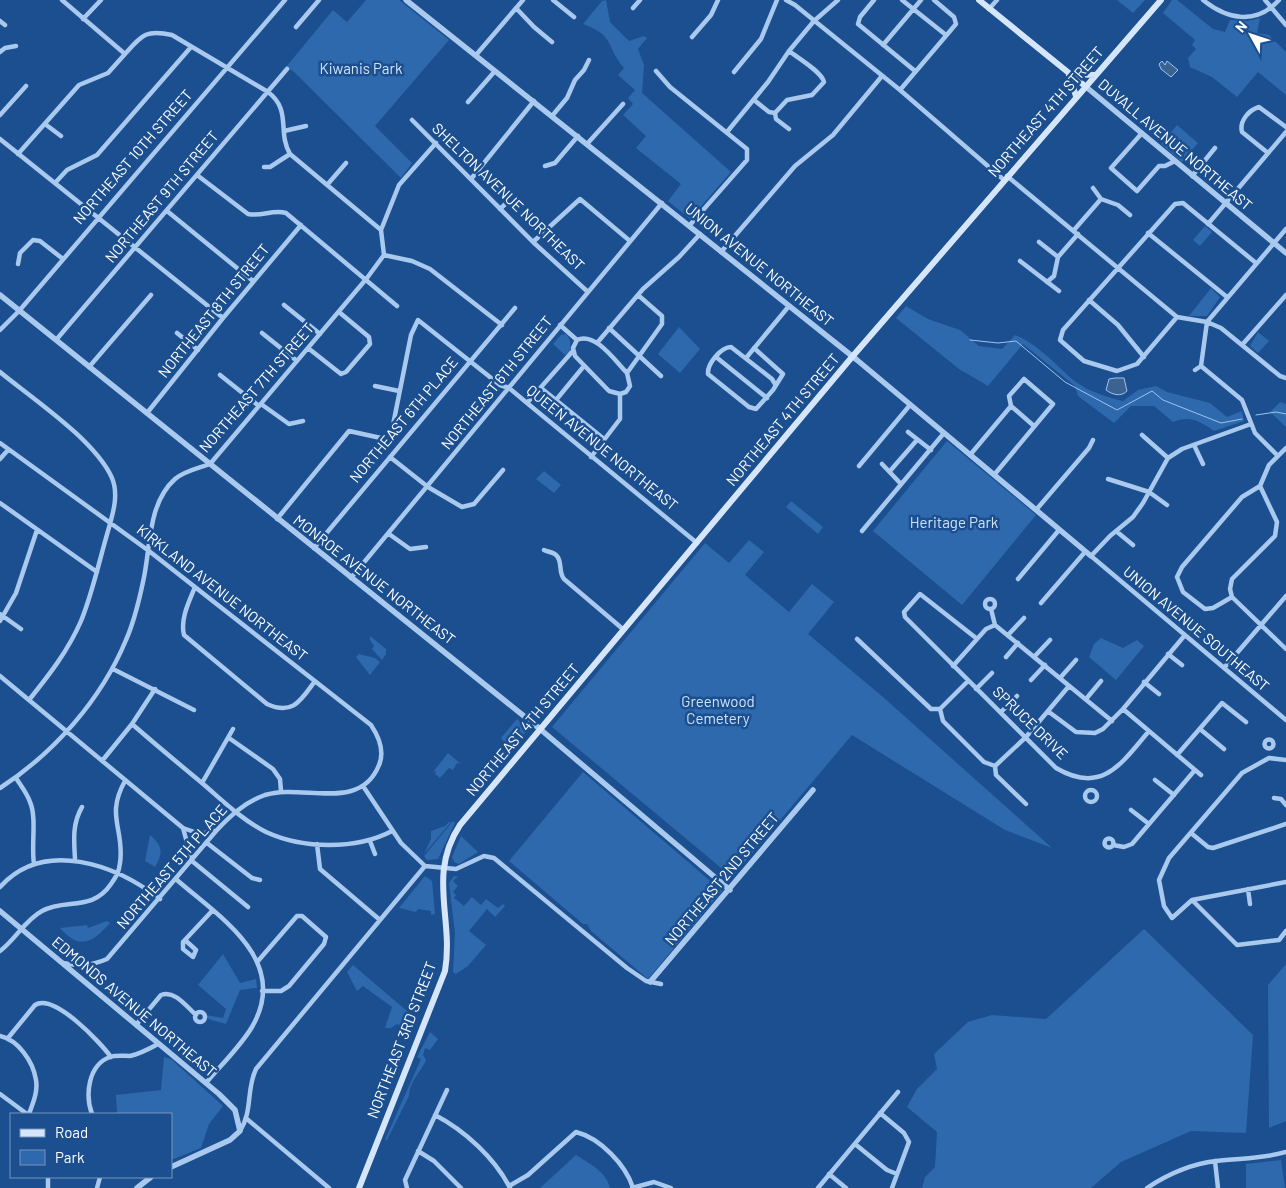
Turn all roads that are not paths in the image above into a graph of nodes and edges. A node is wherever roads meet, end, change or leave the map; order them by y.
1 (62, 0) edge
2 (101, 0) edge
3 (285, 0) edge
4 (319, 0) edge
5 (406, 0) edge
6 (523, 0) edge
7 (553, 0) edge
8 (640, 0) edge
9 (718, 0) edge
10 (777, 0) edge
11 (786, 0) edge
12 (799, 0) edge
13 (838, 0) edge
14 (865, 0) edge
15 (902, 0) edge
16 (921, 0) edge
17 (934, 0) edge
18 (979, 0) edge
19 (997, 0) edge
20 (1161, 0) edge
21 (1204, 0) edge
22 (1265, 0) edge
23 (1279, 0) edge
24 (872, 2) edge
25 (796, 5) junction
26 (516, 8) junction
27 (634, 8) dead end
28 (989, 8) junction
29 (1271, 8) junction
30 (913, 9) junction
31 (574, 17) dead end
32 (83, 19) junction
33 (0, 21) edge
34 (814, 21) junction
35 (5, 25) dead end
36 (1286, 25) edge
37 (296, 27) dead end
38 (946, 35) junction
39 (692, 37) dead end
40 (552, 42) dead end
41 (883, 45) junction
42 (16, 46) dead end
43 (191, 47) junction
44 (789, 51) junction
45 (0, 52) edge
46 (125, 54) junction
47 (476, 55) junction
48 (588, 60) dead end
49 (227, 67) junction
50 (287, 69) dead end
51 (495, 71) junction
52 (656, 71) dead end
53 (734, 72) dead end
54 (915, 72) junction
55 (1069, 74) junction
56 (1095, 75) junction
57 (882, 76) junction
58 (26, 86) dead end
59 (1085, 86) junction
60 (900, 90) junction
61 (268, 92) junction
62 (1076, 96) junction
63 (754, 100) junction
64 (534, 101) junction
65 (468, 102) dead end
66 (624, 104) dead end
67 (775, 114) junction
68 (0, 115) edge
69 (552, 116) junction
70 (412, 120) dead end
71 (45, 124) junction
72 (306, 126) dead end
73 (1286, 127) edge
74 (789, 129) dead end
75 (284, 131) junction
76 (727, 132) junction
77 (1286, 132) edge
78 (1142, 133) junction
79 (61, 136) dead end
80 (578, 136) junction
81 (0, 139) edge
82 (436, 143) junction
83 (587, 144) junction
84 (1215, 148) dead end
85 (1268, 153) junction
86 (18, 154) junction
87 (290, 154) junction
88 (1175, 161) junction
89 (346, 163) dead end
90 (545, 166) dead end
91 (264, 167) dead end
92 (197, 175) junction
93 (1192, 176) junction
94 (1006, 178) junction
95 (471, 179) junction
96 (55, 183) junction
97 (327, 185) junction
98 (1094, 188) dead end
99 (513, 197) dead end
100 (1101, 199) junction
101 (662, 203) junction
102 (1225, 203) junction
103 (500, 209) junction
104 (167, 211) junction
105 (1130, 215) dead end
106 (98, 218) junction
107 (1208, 224) junction
108 (302, 226) junction
109 (689, 226) junction
110 (1286, 229) edge
111 (381, 230) junction
112 (1074, 230) junction
113 (1148, 233) junction
114 (700, 234) junction
115 (1078, 234) junction
116 (630, 241) junction
117 (533, 242) junction
118 (1039, 242) dead end
119 (1274, 243) junction
120 (135, 248) junction
121 (721, 252) junction
122 (1286, 253) edge
123 (384, 255) junction
124 (1058, 257) junction
125 (63, 259) junction
126 (1020, 261) dead end
127 (1256, 263) junction
128 (18, 264) dead end
129 (1118, 267) junction
130 (367, 278) junction
131 (254, 281) junction
132 (1047, 282) junction
133 (1059, 291) dead end
134 (588, 292) junction
135 (0, 295) edge
136 (151, 295) dead end
137 (638, 295) junction
138 (1286, 295) edge
139 (1227, 297) junction
140 (1089, 300) junction
141 (284, 305) dead end
142 (398, 306) dead end
143 (789, 306) junction
144 (515, 308) dead end
145 (20, 310) junction
146 (338, 312) junction
147 (1177, 317) junction
148 (223, 318) junction
149 (1207, 322) junction
150 (502, 325) junction
151 (560, 325) junction
152 (609, 328) junction
153 (0, 330) edge
154 (177, 332) dead end
155 (262, 333) dead end
156 (320, 334) junction
157 (56, 340) junction
158 (577, 340) junction
159 (597, 343) junction
160 (1242, 345) junction
161 (308, 348) junction
162 (754, 348) junction
163 (198, 350) junction
164 (572, 352) junction
165 (640, 356) junction
166 (1144, 356) junction
167 (852, 357) junction
168 (716, 358) junction
169 (746, 358) junction
170 (297, 361) junction
171 (470, 361) junction
172 (584, 366) junction
173 (1201, 366) junction
174 (90, 367) junction
175 (1195, 370) dead end
176 (0, 372) edge
177 (627, 373) junction
178 (220, 375) dead end
179 (661, 376) dead end
180 (1285, 378) edge
181 (775, 384) junction
182 (375, 386) dead end
183 (509, 388) junction
184 (541, 388) junction
185 (399, 391) junction
186 (620, 394) junction
187 (767, 398) junction
188 (556, 400) junction
189 (527, 403) junction
190 (260, 405) junction
191 (910, 405) junction
192 (1011, 406) junction
193 (147, 413) junction
194 (303, 420) dead end
195 (1251, 424) junction
196 (1034, 426) junction
197 (908, 432) dead end
198 (944, 434) junction
199 (1142, 434) dead end
200 (604, 439) junction
201 (390, 440) junction
202 (917, 440) junction
203 (1093, 440) dead end
204 (0, 443) edge
205 (1194, 445) junction
206 (399, 447) junction
207 (1286, 448) edge
208 (8, 450) junction
209 (931, 450) junction
210 (970, 455) junction
211 (1277, 455) junction
212 (390, 457) junction
213 (591, 457) junction
214 (1168, 458) junction
215 (0, 459) edge
216 (210, 464) junction
217 (882, 464) dead end
218 (1203, 464) dead end
219 (858, 466) dead end
220 (503, 470) dead end
221 (890, 471) junction
222 (994, 475) junction
223 (1108, 479) dead end
224 (902, 484) junction
225 (1260, 486) junction
226 (428, 487) junction
227 (1149, 492) junction
228 (0, 503) edge
229 (1167, 505) dead end
230 (1036, 510) junction
231 (277, 519) junction
232 (110, 522) junction
233 (37, 530) junction
234 (1059, 530) junction
235 (862, 531) dead end
236 (1116, 532) junction
237 (389, 534) junction
238 (697, 543) junction
239 (1133, 545) dead end
240 (426, 547) dead end
241 (314, 548) junction
242 (544, 550) dead end
243 (149, 551) junction
244 (1085, 552) junction
245 (1091, 556) junction
246 (96, 572) junction
247 (351, 578) junction
248 (1018, 579) dead end
249 (196, 587) junction
250 (1286, 596) edge
251 (1232, 597) junction
252 (1042, 603) dead end
253 (991, 608) dead end
254 (1, 617) edge
255 (1024, 618) dead end
256 (995, 626) junction
257 (1260, 626) junction
258 (21, 629) dead end
259 (624, 630) junction
260 (1008, 635) junction
261 (1184, 635) junction
262 (976, 638) junction
263 (857, 639) dead end
264 (1050, 640) dead end
265 (1018, 643) junction
266 (1286, 649) edge
267 (1168, 654) junction
268 (1006, 657) dead end
269 (1034, 657) junction
270 (1076, 660) dead end
271 (1045, 665) junction
272 (953, 666) junction
273 (1182, 666) dead end
274 (1224, 668) junction
275 (113, 669) junction
276 (992, 674) dead end
277 (0, 676) edge
278 (1060, 678) junction
279 (1031, 680) dead end
280 (315, 681) junction
281 (968, 681) junction
282 (1101, 682) dead end
283 (1144, 682) junction
284 (1069, 686) junction
285 (155, 689) junction
286 (976, 689) junction
287 (1159, 694) dead end
288 (1017, 696) dead end
289 (29, 700) junction
290 (1086, 700) junction
291 (940, 709) junction
292 (1123, 709) junction
293 (194, 710) dead end
294 (1001, 712) junction
295 (1049, 712) junction
296 (1286, 720) edge
297 (1112, 721) junction
298 (1246, 722) dead end
299 (132, 724) junction
300 (234, 729) dead end
301 (540, 729) junction
302 (1200, 729) junction
303 (66, 731) junction
304 (1149, 731) junction
305 (1026, 737) junction
306 (229, 738) junction
307 (1270, 748) dead end
308 (1224, 749) dead end
309 (1177, 755) junction
310 (1270, 758) junction
311 (1286, 760) edge
312 (102, 761) junction
313 (995, 766) junction
314 (1195, 770) junction
315 (1201, 775) dead end
316 (16, 778) junction
317 (1092, 779) junction
318 (1155, 780) dead end
319 (125, 781) junction
320 (202, 783) junction
321 (363, 786) junction
322 (0, 788) edge
323 (813, 790) dead end
324 (1091, 790) dead end
325 (281, 791) junction
326 (1174, 795) junction
327 (1274, 798) dead end
328 (1026, 804) dead end
329 (1286, 806) edge
330 (82, 807) dead end
331 (1132, 810) dead end
332 (235, 812) junction
333 (1149, 824) junction
334 (1286, 824) edge
335 (183, 828) junction
336 (216, 831) junction
337 (392, 831) junction
338 (1190, 833) junction
339 (370, 841) junction
340 (207, 843) junction
341 (318, 844) junction
342 (1113, 845) dead end
343 (374, 854) dead end
344 (76, 860) junction
345 (192, 861) junction
346 (34, 864) junction
347 (425, 866) junction
348 (443, 868) junction
349 (118, 874) junction
350 (176, 880) junction
351 (260, 880) dead end
352 (1286, 882) edge
353 (0, 887) edge
354 (1248, 889) junction
355 (730, 890) junction
356 (160, 899) junction
357 (1192, 900) junction
358 (1250, 904) dead end
359 (248, 907) dead end
360 (0, 911) edge
361 (212, 911) junction
362 (380, 920) junction
363 (22, 930) junction
364 (1286, 931) edge
365 (185, 940) dead end
366 (0, 951) edge
367 (258, 961) junction
368 (62, 963) junction
369 (650, 982) junction
370 (661, 984) dead end
371 (262, 991) junction
372 (196, 1015) dead end
373 (136, 1025) junction
374 (0, 1036) edge
375 (8, 1038) junction
376 (158, 1044) junction
377 (111, 1057) junction
378 (206, 1083) junction
379 (447, 1090) dead end
380 (898, 1092) dead end
381 (0, 1094) edge
382 (27, 1113) edge
383 (28, 1113) edge
384 (92, 1113) edge
385 (880, 1113) junction
386 (435, 1115) junction
387 (248, 1119) junction
388 (240, 1131) junction
389 (854, 1144) junction
390 (418, 1151) junction
391 (1286, 1152) edge
392 (1215, 1161) junction
393 (172, 1167) edge
394 (829, 1174) junction
395 (897, 1174) junction
396 (150, 1178) edge
397 (510, 1187) edge
398 (137, 1188) edge
399 (329, 1188) edge
400 (359, 1188) edge
401 (407, 1188) edge
402 (461, 1188) edge
403 (633, 1188) edge
404 (671, 1188) edge
405 (818, 1188) edge
406 (846, 1188) edge
407 (892, 1188) edge
408 (1148, 1188) edge
409 (1218, 1188) edge

1 - 32 street
2 - 32 street
3 - 49 street, NORTHEAST 10TH STREET
4 - 37 street
5 - 47 street, UNION AVENUE NORTHEAST
6 - 26 street
7 - 31 street
8 - 27 street
9 - 39 street
10 - 53 street
11 - 25 street
12 - 25 street
13 - 34 street
14 - 24 street
15 - 30 street
16 - 30 street
17 - 38 street
18 - 28 main road, DUVALL AVENUE NORTHEAST
19 - 28 street
20 - 56 main road, NORTHEAST 4TH STREET
21 - 29 street
22 - 29 street
23 - 29 street
24 - 41 street
25 - 34 street
26 - 40 street
26 - 47 street
28 - 55 main road, DUVALL AVENUE NORTHEAST
29 - 36 street
30 - 38 street
30 - 41 street
32 - 46 street
33 - 35 street
34 - 44 street
34 - 57 street
38 - 54 street
41 - 54 street
42 - 45 street
43 - 46 street
43 - 49 street
43 - 96 street
44 - 63 street
44 - 67 street
46 - 71 street
47 - 51 street, UNION AVENUE NORTHEAST
48 - 69 street
49 - 61 street
49 - 106 street, NORTHEAST 10TH STREET
50 - 61 street, NORTHEAST 9TH STREET
51 - 64 street, UNION AVENUE NORTHEAST
51 - 65 street
52 - 76 street
54 - 60 street
55 - 56 main road
55 - 59 main road, DUVALL AVENUE NORTHEAST
55 - 62 main road
56 - 59 main road, NORTHEAST 4TH STREET
57 - 60 street
57 - 121 street
58 - 68 street
59 - 62 main road, NORTHEAST 4TH STREET
59 - 78 street, DUVALL AVENUE NORTHEAST
60 - 94 street
61 - 75 street
61 - 92 street, NORTHEAST 9TH STREET
62 - 94 main road, NORTHEAST 4TH STREET
63 - 67 street
63 - 76 street
64 - 69 street, UNION AVENUE NORTHEAST
64 - 95 street
66 - 83 street
67 - 74 street
69 - 80 street, UNION AVENUE NORTHEAST
70 - 82 street, SHELTON AVENUE NORTHEAST
71 - 79 street
71 - 86 street
72 - 75 street
73 - 85 street
75 - 87 street
76 - 109 street
77 - 85 street
78 - 88 street, DUVALL AVENUE NORTHEAST
78 - 88 street
80 - 83 street, UNION AVENUE NORTHEAST
80 - 90 street
81 - 86 street
82 - 95 street, SHELTON AVENUE NORTHEAST
82 - 111 street
83 - 101 street, UNION AVENUE NORTHEAST
84 - 93 street
85 - 102 street
86 - 96 street
87 - 91 street
87 - 97 street
88 - 93 street, DUVALL AVENUE NORTHEAST
89 - 97 street
92 - 104 street, NORTHEAST 9TH STREET
92 - 108 street
93 - 102 street, DUVALL AVENUE NORTHEAST
94 - 112 street
94 - 167 main road, NORTHEAST 4TH STREET
95 - 103 street, SHELTON AVENUE NORTHEAST
96 - 106 street
97 - 111 street
98 - 100 street
99 - 103 street
100 - 105 street
100 - 112 street
101 - 109 street, UNION AVENUE NORTHEAST
101 - 116 street, NORTHEAST 6TH STREET
102 - 107 street
102 - 119 street, DUVALL AVENUE NORTHEAST
103 - 117 street, SHELTON AVENUE NORTHEAST
104 - 120 street, NORTHEAST 9TH STREET
104 - 131 street
106 - 120 street
106 - 125 street, NORTHEAST 10TH STREET
107 - 113 street
107 - 127 street
108 - 130 street
108 - 131 street, NORTHEAST 8TH STREET
109 - 114 street, UNION AVENUE NORTHEAST
110 - 119 street
111 - 123 street
112 - 115 street
113 - 129 street
113 - 139 street
114 - 121 street, UNION AVENUE NORTHEAST
114 - 137 street
115 - 124 street
115 - 129 street
116 - 117 street
116 - 134 street, NORTHEAST 6TH STREET
117 - 134 street, SHELTON AVENUE NORTHEAST
118 - 124 street
119 - 122 street, DUVALL AVENUE NORTHEAST
119 - 127 street
120 - 148 street
120 - 157 street, NORTHEAST 9TH STREET
121 - 143 street, UNION AVENUE NORTHEAST
123 - 130 street, NORTHEAST 7TH STREET
123 - 150 street
124 - 132 street
125 - 128 street
125 - 145 street, NORTHEAST 10TH STREET
126 - 132 street
127 - 139 street
129 - 140 street
129 - 147 street
130 - 142 street
130 - 146 street, NORTHEAST 7TH STREET
131 - 148 street, NORTHEAST 8TH STREET
132 - 133 street
134 - 151 street, NORTHEAST 6TH STREET
135 - 145 street, MONROE AVENUE NORTHEAST
136 - 174 street
137 - 152 street
137 - 165 street
138 - 160 street
139 - 149 street
140 - 166 street
140 - 166 street
141 - 156 street
143 - 162 street
143 - 167 street, UNION AVENUE NORTHEAST
144 - 150 street, NORTHEAST 6TH PLACE
145 - 153 street, NORTHEAST 10TH STREET
145 - 157 street, MONROE AVENUE NORTHEAST
146 - 156 street, NORTHEAST 7TH STREET
146 - 161 street
147 - 149 street
147 - 166 street
148 - 163 street, NORTHEAST 8TH STREET
149 - 160 street
149 - 173 street
150 - 171 street, NORTHEAST 6TH PLACE
151 - 158 street
151 - 183 street, NORTHEAST 6TH STREET
152 - 159 street
152 - 165 street
154 - 163 street
155 - 170 street
156 - 161 street, NORTHEAST 7TH STREET
157 - 174 street, MONROE AVENUE NORTHEAST
158 - 159 street
158 - 164 street
159 - 177 street
160 - 180 street
161 - 170 street, NORTHEAST 7TH STREET
162 - 169 street
162 - 181 street
163 - 193 street, NORTHEAST 8TH STREET
164 - 172 street
164 - 184 street
165 - 177 street
165 - 179 street
167 - 191 street, UNION AVENUE NORTHEAST
167 - 238 main road, NORTHEAST 4TH STREET
168 - 169 street
168 - 187 street
168 - 187 street
169 - 181 street
170 - 190 street, NORTHEAST 7TH STREET
171 - 183 street, QUEEN AVENUE NORTHEAST
171 - 185 street, QUEEN AVENUE NORTHEAST
171 - 206 street, NORTHEAST 6TH PLACE
172 - 186 street
172 - 188 street
173 - 175 street
173 - 195 street
174 - 193 street, MONROE AVENUE NORTHEAST
176 - 232 street
177 - 186 street
178 - 190 street
181 - 187 street
182 - 185 street
183 - 189 street, QUEEN AVENUE NORTHEAST
183 - 226 street, NORTHEAST 6TH STREET
184 - 188 street
184 - 189 street
185 - 201 street
186 - 200 street
188 - 200 street
189 - 213 street, QUEEN AVENUE NORTHEAST
190 - 194 street
190 - 216 street, NORTHEAST 7TH STREET
191 - 198 street, UNION AVENUE NORTHEAST
191 - 219 street
192 - 196 street
192 - 196 street
192 - 210 street
193 - 216 street, MONROE AVENUE NORTHEAST
195 - 205 street
195 - 211 street
196 - 222 street
197 - 202 street
198 - 209 street
198 - 210 street, UNION AVENUE NORTHEAST
199 - 214 street
200 - 213 street
201 - 206 street
201 - 231 street
202 - 209 street
202 - 221 street
203 - 230 street
204 - 208 street, KIRKLAND AVENUE NORTHEAST
205 - 214 street
205 - 218 street
206 - 212 street, NORTHEAST 6TH PLACE
207 - 211 street
208 - 215 street
208 - 232 street, KIRKLAND AVENUE NORTHEAST
209 - 224 street
210 - 222 street, UNION AVENUE NORTHEAST
211 - 225 street
212 - 226 street
212 - 241 street, NORTHEAST 6TH PLACE
213 - 238 street, QUEEN AVENUE NORTHEAST
214 - 227 street
216 - 231 street, MONROE AVENUE NORTHEAST
216 - 243 street, NORTHEAST 7TH STREET
217 - 221 street
220 - 226 street
221 - 224 street
222 - 230 street, UNION AVENUE NORTHEAST
223 - 227 street
224 - 235 street
225 - 251 street
225 - 251 street
226 - 237 street, NORTHEAST 6TH STREET
227 - 229 street
227 - 236 street
228 - 233 street
230 - 234 street, UNION AVENUE NORTHEAST
231 - 241 street, MONROE AVENUE NORTHEAST
232 - 243 street, KIRKLAND AVENUE NORTHEAST
232 - 246 street
233 - 246 street
233 - 254 street
234 - 244 street, UNION AVENUE NORTHEAST
234 - 248 street
236 - 239 street
236 - 245 street
237 - 240 street
237 - 247 street, NORTHEAST 6TH STREET
238 - 259 main road, NORTHEAST 4TH STREET
241 - 247 street, MONROE AVENUE NORTHEAST
242 - 259 street
243 - 249 street, KIRKLAND AVENUE NORTHEAST
243 - 275 street, NORTHEAST 7TH STREET
244 - 245 street, UNION AVENUE NORTHEAST
244 - 252 street
245 - 261 street, UNION AVENUE SOUTHEAST
246 - 289 street
247 - 301 street, MONROE AVENUE NORTHEAST
249 - 280 street, KIRKLAND AVENUE NORTHEAST
249 - 280 street
250 - 257 street
251 - 257 street
253 - 256 street
254 - 258 street
255 - 260 street
256 - 260 street
256 - 262 street
257 - 266 street
257 - 274 street
259 - 301 main road, NORTHEAST 4TH STREET
260 - 265 street
261 - 267 street
261 - 274 street, UNION AVENUE SOUTHEAST
262 - 272 street
262 - 272 street, SPRUCE DRIVE
263 - 291 street
264 - 269 street
265 - 268 street
265 - 269 street
267 - 273 street
267 - 283 street
269 - 271 street
270 - 278 street
271 - 278 street
271 - 279 street
272 - 281 street, SPRUCE DRIVE
274 - 296 street, UNION AVENUE SOUTHEAST
275 - 285 street
275 - 303 street, NORTHEAST 7TH STREET
276 - 286 street
277 - 289 street
278 - 284 street
280 - 321 street, KIRKLAND AVENUE NORTHEAST
281 - 286 street, SPRUCE DRIVE
281 - 291 street
282 - 290 street
283 - 287 street
283 - 292 street
284 - 290 street
284 - 295 street
285 - 293 street
285 - 299 street
286 - 294 street, SPRUCE DRIVE
288 - 294 street
289 - 303 street
290 - 297 street
291 - 313 street
292 - 297 street
292 - 304 street
294 - 305 street, SPRUCE DRIVE
295 - 297 street
295 - 305 street
298 - 302 street
299 - 312 street
299 - 320 street
300 - 306 street
301 - 348 main road, NORTHEAST 4TH STREET
301 - 355 street, MONROE AVENUE NORTHEAST
302 - 308 street
302 - 309 street
303 - 312 street
303 - 316 street, NORTHEAST 7TH STREET
304 - 309 street
304 - 317 street
305 - 313 street
305 - 317 street, SPRUCE DRIVE
306 - 320 street
306 - 325 street
307 - 310 street
309 - 314 street
310 - 311 street
310 - 338 street
312 - 319 street
313 - 328 street
314 - 315 street
314 - 326 street
316 - 322 street, NORTHEAST 7TH STREET
316 - 346 street
317 - 324 street
318 - 326 street
319 - 335 street
319 - 349 street
320 - 332 street
321 - 325 street, NORTHEAST 5TH PLACE
321 - 337 street
323 - 355 street, NORTHEAST 2ND STREET
325 - 332 street, NORTHEAST 5TH PLACE
326 - 333 street
327 - 329 street
330 - 344 street
331 - 333 street
332 - 336 street, NORTHEAST 5TH PLACE
332 - 341 street
333 - 342 street
334 - 338 street
335 - 336 street
335 - 345 street
336 - 340 street, NORTHEAST 5TH PLACE
337 - 339 street
337 - 347 street
338 - 357 street
339 - 341 street
339 - 343 street
340 - 345 street, NORTHEAST 5TH PLACE
340 - 351 street
341 - 362 street
344 - 346 street
344 - 349 street
345 - 350 street, NORTHEAST 5TH PLACE
345 - 359 street
346 - 353 street
347 - 348 street
347 - 362 street
348 - 369 street
348 - 400 main road, NORTHEAST 3RD STREET
349 - 356 street
349 - 363 street
350 - 356 street, NORTHEAST 5TH PLACE
350 - 361 street
352 - 354 street
354 - 357 street
354 - 358 street
355 - 369 street, NORTHEAST 2ND STREET
356 - 368 street, NORTHEAST 5TH PLACE
357 - 364 street
360 - 363 street, EDMONDS AVENUE NORTHEAST
361 - 365 street
361 - 367 street
362 - 387 street
363 - 366 street
363 - 368 street, EDMONDS AVENUE NORTHEAST
367 - 371 street
367 - 371 street
368 - 373 street, EDMONDS AVENUE NORTHEAST
369 - 370 street
371 - 378 street
372 - 373 street
373 - 376 street, EDMONDS AVENUE NORTHEAST
374 - 375 street
375 - 377 street
375 - 383 street
376 - 377 street
376 - 378 street, EDMONDS AVENUE NORTHEAST
377 - 384 street
378 - 388 street, EDMONDS AVENUE NORTHEAST
379 - 386 street
380 - 385 street
381 - 382 street
385 - 389 street
385 - 395 street
386 - 390 street
386 - 397 street
387 - 388 street
387 - 399 street
388 - 393 street
389 - 394 street
389 - 395 street
390 - 401 street
390 - 402 street
391 - 392 street
392 - 408 street
392 - 409 street
394 - 405 street
394 - 406 street
395 - 407 street
396 - 398 street
397 - 403 street
403 - 404 street

